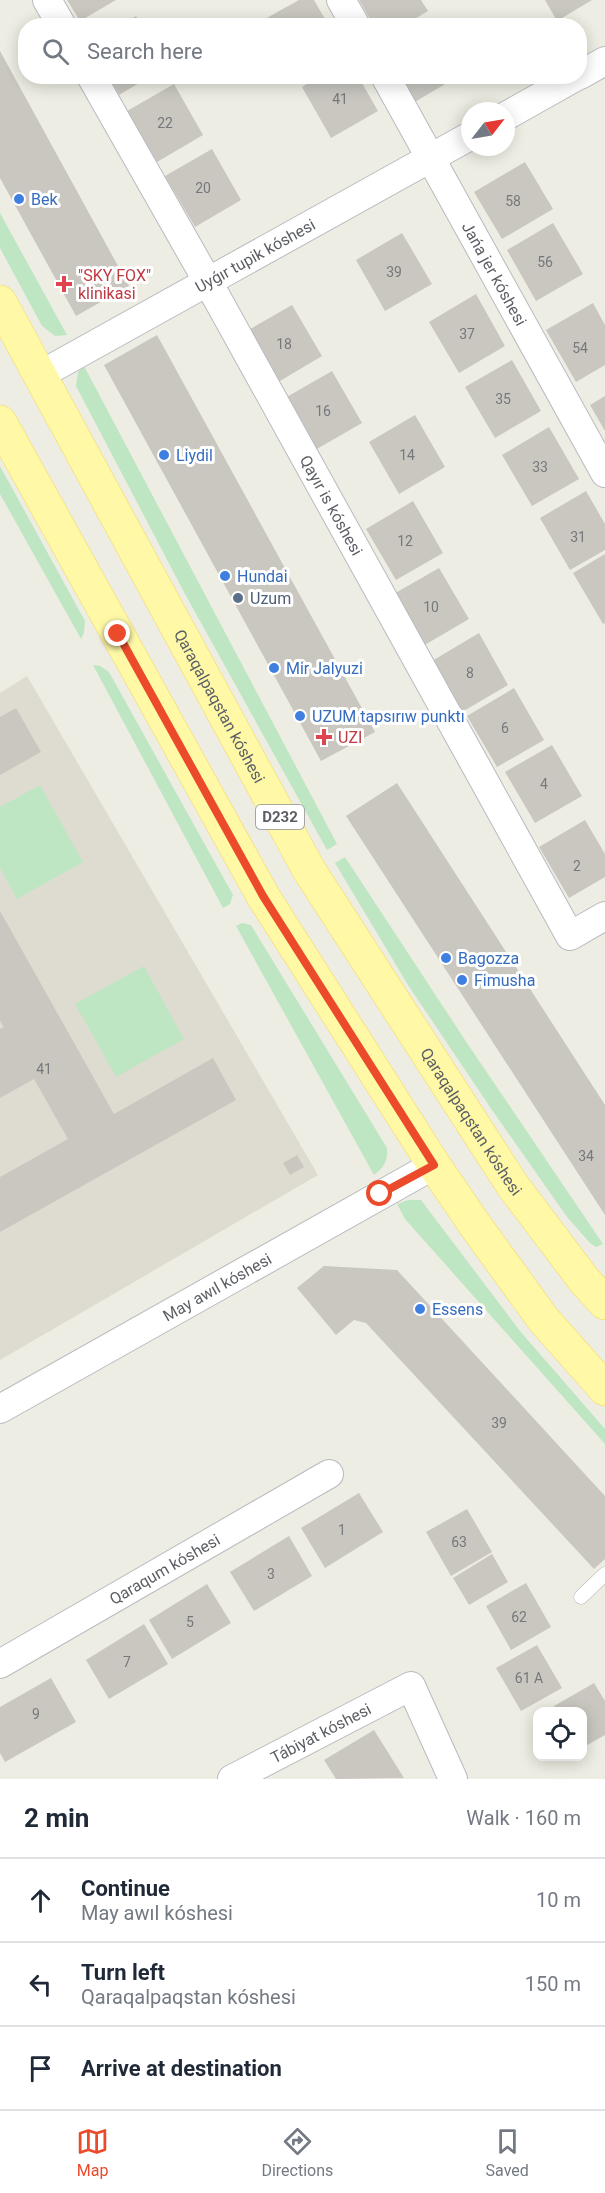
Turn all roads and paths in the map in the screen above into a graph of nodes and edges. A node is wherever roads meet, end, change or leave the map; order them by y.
1 (47, 0) edge
2 (341, 0) edge
3 (57, 18) edge
4 (351, 18) edge
5 (605, 61) edge
6 (587, 71) edge
7 (96, 84) edge
8 (390, 84) edge
9 (564, 84) edge
10 (515, 111) edge
11 (461, 141) edge
12 (431, 157) junction
13 (208, 282) junction
14 (0, 302) edge
15 (40, 375) junction
16 (0, 422) edge
17 (605, 472) edge
18 (605, 916) edge
19 (434, 1165) junction
20 (605, 1303) edge
21 (605, 1389) edge
22 (0, 1409) edge
23 (329, 1474) dead end
24 (605, 1574) edge
25 (581, 1597) dead end
26 (0, 1664) edge
27 (232, 1779) edge
28 (453, 1779) edge

1 - 3 street
2 - 4 street
5 - 6 street
7 - 13 street, Qayır is kóshesi
8 - 12 street, Jańa jer kóshesi
9 - 10 street
11 - 12 street, Uyǵır tupik kóshesi
12 - 13 street, Uyǵır tupik kóshesi
12 - 17 street, Jańa jer kóshesi
13 - 15 street, Uyǵır tupik kóshesi
13 - 18 street, Qayır is kóshesi
14 - 15 main road, Qaraqalpaqstan kóshesi / D232
15 - 20 main road, Qaraqalpaqstan kóshesi / D232
16 - 19 main road
19 - 21 main road
19 - 22 street, May awıl kóshesi
23 - 26 street, Qaraqum kóshesi
24 - 25 lane
27 - 28 street, Tábiyat kóshesi

